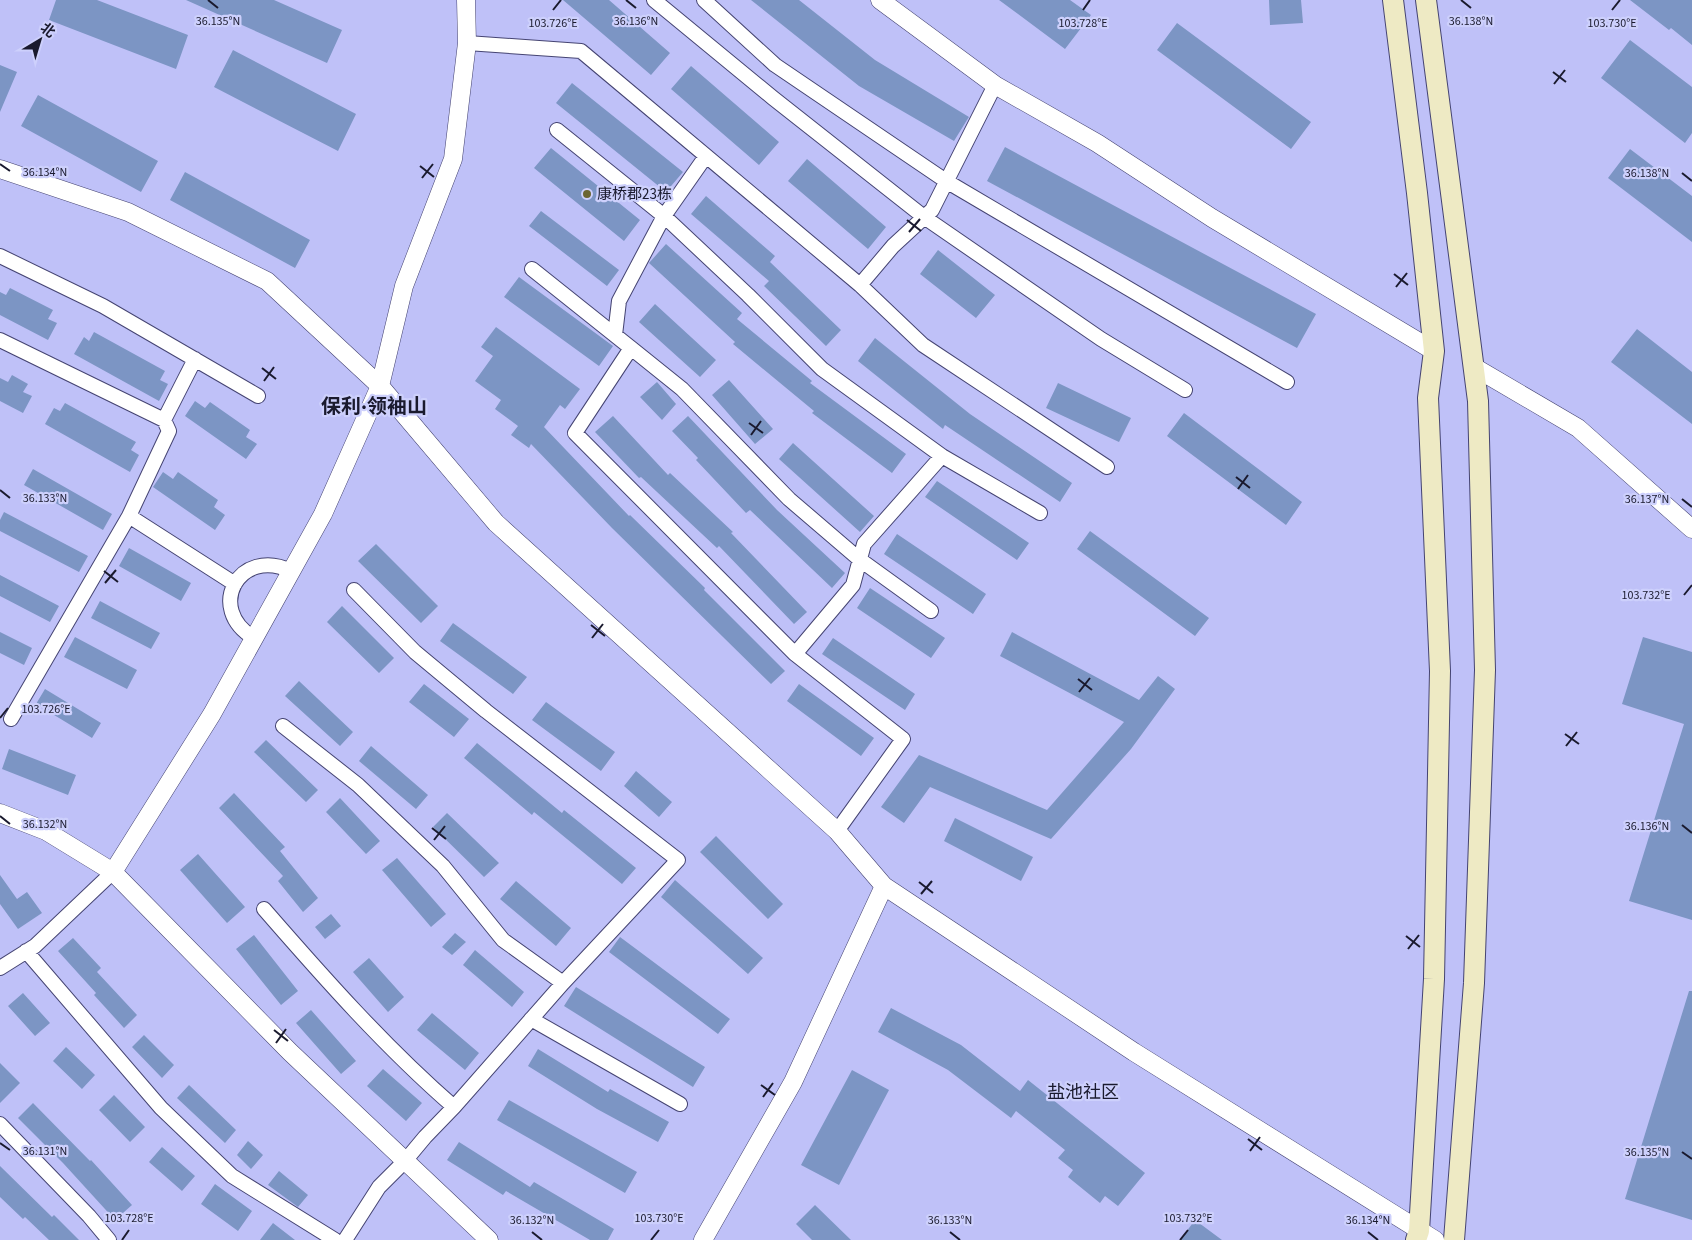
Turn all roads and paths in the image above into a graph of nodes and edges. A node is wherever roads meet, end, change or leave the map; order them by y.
1 (466, 0) edge
2 (654, 0) edge
3 (704, 0) edge
4 (880, 0) edge
5 (1393, 0) edge
6 (1426, 0) edge
7 (467, 43) junction
8 (995, 85) junction
9 (557, 130) dead end
10 (706, 156) junction
11 (0, 169) edge
12 (946, 181) junction
13 (664, 216) junction
14 (924, 217) junction
15 (0, 256) edge
16 (532, 269) dead end
17 (860, 285) junction
18 (615, 335) junction
19 (0, 340) edge
20 (631, 348) junction
21 (1434, 351) junction
22 (195, 359) junction
23 (1474, 367) junction
24 (1287, 382) dead end
25 (380, 386) junction
26 (1185, 390) dead end
27 (258, 396) dead end
28 (164, 420) junction
29 (942, 456) junction
30 (1107, 466) dead end
31 (1040, 513) dead end
32 (129, 516) junction
33 (1692, 529) edge
34 (859, 559) junction
35 (291, 571) junction
36 (235, 584) junction
37 (354, 590) dead end
38 (931, 611) dead end
39 (254, 638) junction
40 (795, 654) junction
41 (11, 719) dead end
42 (283, 726) dead end
43 (0, 813) edge
44 (838, 831) junction
45 (113, 872) junction
46 (884, 886) junction
47 (264, 908) dead end
48 (26, 951) junction
49 (0, 968) edge
50 (563, 983) junction
51 (531, 1018) junction
52 (680, 1104) dead end
53 (454, 1108) junction
54 (0, 1124) edge
55 (405, 1162) junction
56 (1423, 1237) edge
57 (109, 1240) edge
58 (335, 1240) edge
59 (346, 1240) edge
60 (489, 1240) edge
61 (703, 1240) edge
62 (1454, 1240) edge

1 - 7 street
2 - 14 street
3 - 12 street
4 - 8 street
5 - 21 main road
6 - 23 main road
7 - 10 street
7 - 25 street
8 - 12 street
8 - 21 street
9 - 13 street
10 - 13 street
10 - 17 street
11 - 25 street
12 - 14 street
12 - 24 street
13 - 18 street
13 - 29 street
14 - 17 street
14 - 26 street
15 - 22 street
16 - 18 street
17 - 30 street
18 - 20 street
19 - 28 street
20 - 34 street
20 - 40 street
21 - 56 main road
22 - 27 street
22 - 28 street
23 - 33 street
23 - 62 main road
25 - 35 street
25 - 44 street
28 - 32 street
29 - 31 street
29 - 34 street
32 - 36 street
32 - 41 street
34 - 38 street
34 - 40 street
35 - 36 street
35 - 39 street
36 - 39 street
37 - 50 street
39 - 45 street
40 - 44 street
42 - 50 street
43 - 45 street
44 - 46 street
45 - 48 street
45 - 55 street
46 - 56 street
46 - 61 street
47 - 53 street
48 - 49 street
48 - 58 street
50 - 51 street
51 - 52 street
51 - 53 street
53 - 55 street
54 - 57 street
55 - 59 street
55 - 60 street

